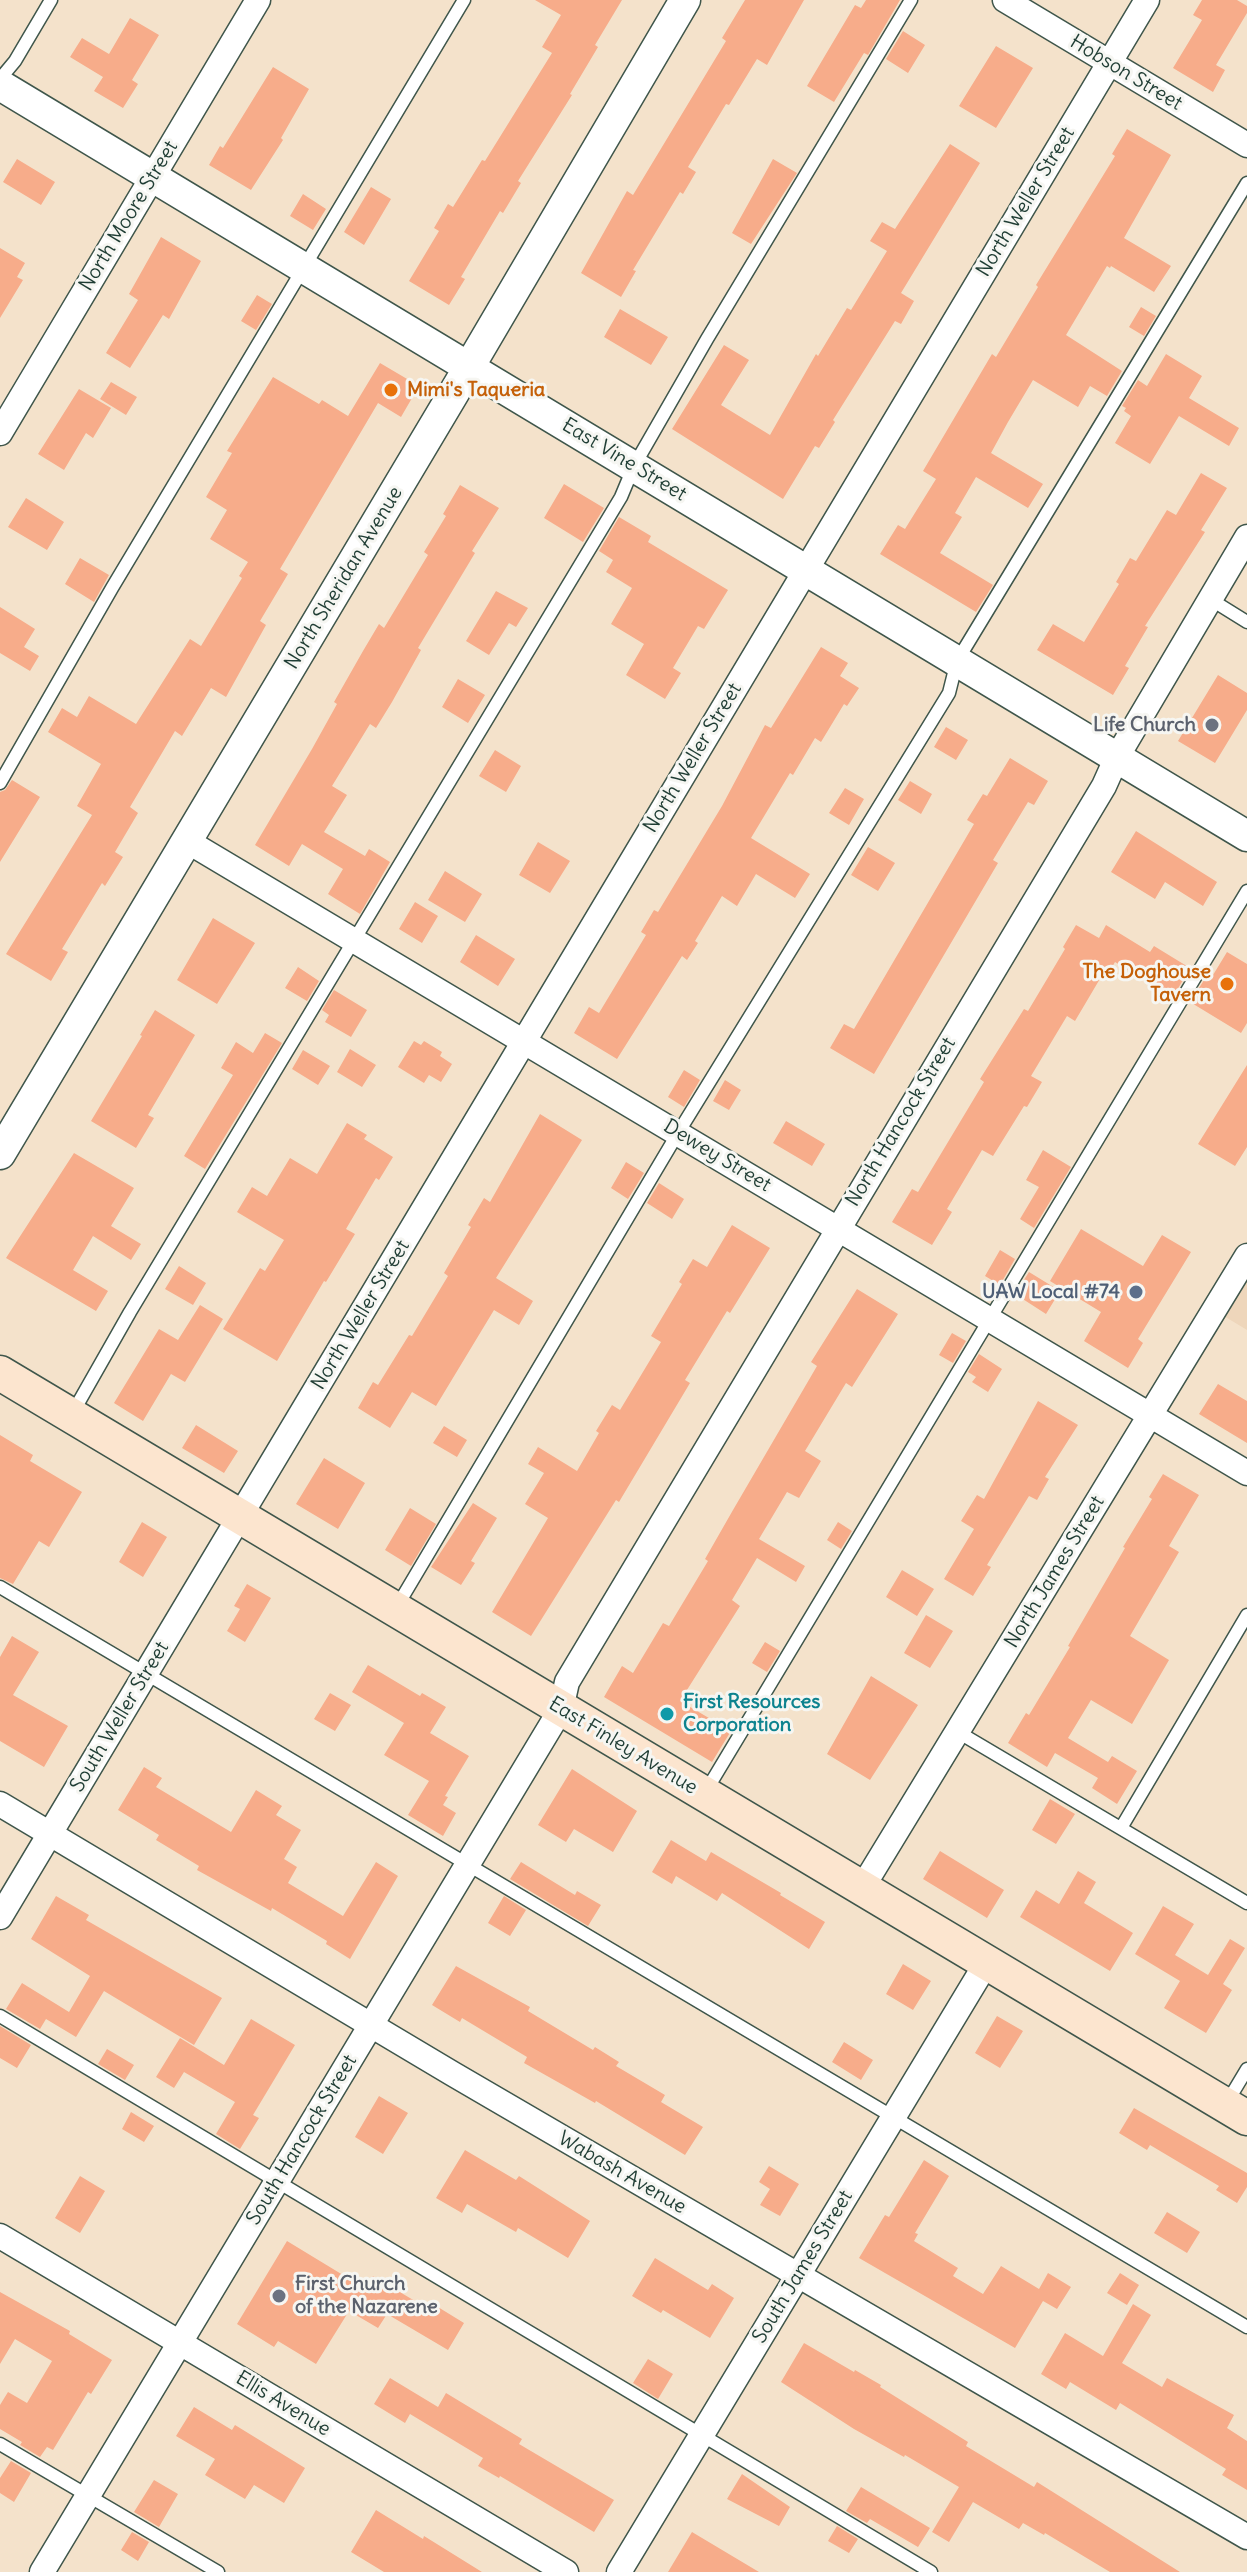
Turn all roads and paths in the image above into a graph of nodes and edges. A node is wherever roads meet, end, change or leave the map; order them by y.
1 (51, 0) edge
2 (258, 0) edge
3 (464, 0) edge
4 (685, 0) edge
5 (911, 0) edge
6 (1005, 0) edge
7 (1147, 0) edge
8 (1109, 62) junction
9 (0, 79) edge
10 (0, 85) edge
11 (1247, 145) edge
12 (153, 177) junction
13 (1247, 183) edge
14 (304, 268) junction
15 (469, 367) junction
16 (0, 433) edge
17 (634, 466) junction
18 (1247, 537) edge
19 (806, 570) junction
20 (1210, 599) junction
21 (1247, 622) edge
22 (957, 661) junction
23 (1117, 757) junction
24 (0, 783) edge
25 (1247, 836) edge
26 (187, 841) junction
27 (1247, 891) edge
28 (355, 941) junction
29 (524, 1041) junction
30 (678, 1133) junction
31 (0, 1154) edge
32 (837, 1228) junction
33 (1247, 1256) edge
34 (991, 1320) junction
35 (0, 1373) edge
36 (1150, 1415) junction
37 (71, 1416) junction
38 (1247, 1473) edge
39 (240, 1517) junction
40 (0, 1587) edge
41 (395, 1609) junction
42 (1247, 1615) edge
43 (146, 1674) junction
44 (561, 1709) junction
45 (958, 1732) junction
46 (704, 1794) junction
47 (0, 1804) edge
48 (1121, 1828) junction
49 (50, 1834) junction
50 (468, 1865) junction
51 (862, 1888) junction
52 (1247, 1903) edge
53 (0, 1917) edge
54 (987, 1962) junction
55 (0, 2016) edge
56 (371, 2025) junction
57 (1247, 2069) edge
58 (1236, 2111) edge
59 (894, 2117) junction
60 (277, 2182) junction
61 (0, 2236) edge
62 (798, 2275) junction
63 (1247, 2327) edge
64 (179, 2343) junction
65 (701, 2436) junction
66 (0, 2444) edge
67 (88, 2495) junction
68 (1247, 2537) edge
69 (42, 2572) edge
70 (218, 2572) edge
71 (566, 2572) edge
72 (619, 2572) edge
73 (931, 2572) edge

1 - 9 lane
2 - 12 street, North Moore Street
3 - 14 lane
4 - 15 street, North Sheridan Avenue
5 - 17 lane
6 - 8 street, Hobson Street
7 - 8 street, North Weller Street
8 - 11 street, Hobson Street
8 - 19 street, North Weller Street
10 - 12 street, East Vine Street
12 - 14 street, East Vine Street
12 - 16 street, North Moore Street
13 - 22 lane
14 - 15 street, East Vine Street
14 - 24 lane
15 - 17 street, East Vine Street
15 - 26 street, North Sheridan Avenue
17 - 19 street, East Vine Street
17 - 28 lane
18 - 20 street, North Hancock Street
19 - 22 street, East Vine Street
19 - 29 street, North Weller Street
20 - 21 lane
20 - 23 street, North Hancock Street
22 - 23 street, East Vine Street
22 - 30 lane
23 - 25 street, East Vine Street
23 - 32 street, North Hancock Street
26 - 28 street, Dewey Street
26 - 31 street, North Sheridan Avenue
27 - 34 lane
28 - 29 street, Dewey Street
28 - 37 lane
29 - 30 street, Dewey Street
29 - 39 street, North Weller Street
30 - 32 street, Dewey Street
30 - 41 lane
32 - 34 street, Dewey Street
32 - 44 street, North Hancock Street
33 - 36 street, North James Street
34 - 36 street, Dewey Street
34 - 46 lane
35 - 37 main road, East Finley Avenue
36 - 38 street, Dewey Street
36 - 45 street, North James Street
37 - 39 main road, East Finley Avenue
39 - 41 main road, East Finley Avenue
39 - 43 street, South Weller Street
40 - 43 lane
41 - 44 main road, East Finley Avenue
42 - 48 lane
43 - 49 street, South Weller Street
43 - 50 lane
44 - 46 main road, East Finley Avenue
44 - 50 street, South Hancock Street
45 - 48 lane
45 - 51 street, North James Street
46 - 51 main road, East Finley Avenue
47 - 49 street, Wabash Avenue
48 - 52 lane
49 - 53 street, South Weller Street
49 - 56 street, Wabash Avenue
50 - 56 street, South Hancock Street
50 - 59 lane
51 - 54 main road, East Finley Avenue
54 - 58 main road, East Finley Avenue
54 - 59 street, South James Street
55 - 60 lane
56 - 60 street, South Hancock Street
56 - 62 street, Wabash Avenue
57 - 58 lane
59 - 62 street, South James Street
59 - 63 lane
60 - 64 street, South Hancock Street
60 - 65 lane
61 - 64 street, Ellis Avenue
62 - 65 street, South James Street
62 - 68 street, Wabash Avenue
64 - 67 street, South Hancock Street
64 - 71 street, Ellis Avenue
65 - 72 street, South James Street
65 - 73 lane
66 - 67 lane
67 - 69 street, South Hancock Street
67 - 70 lane

